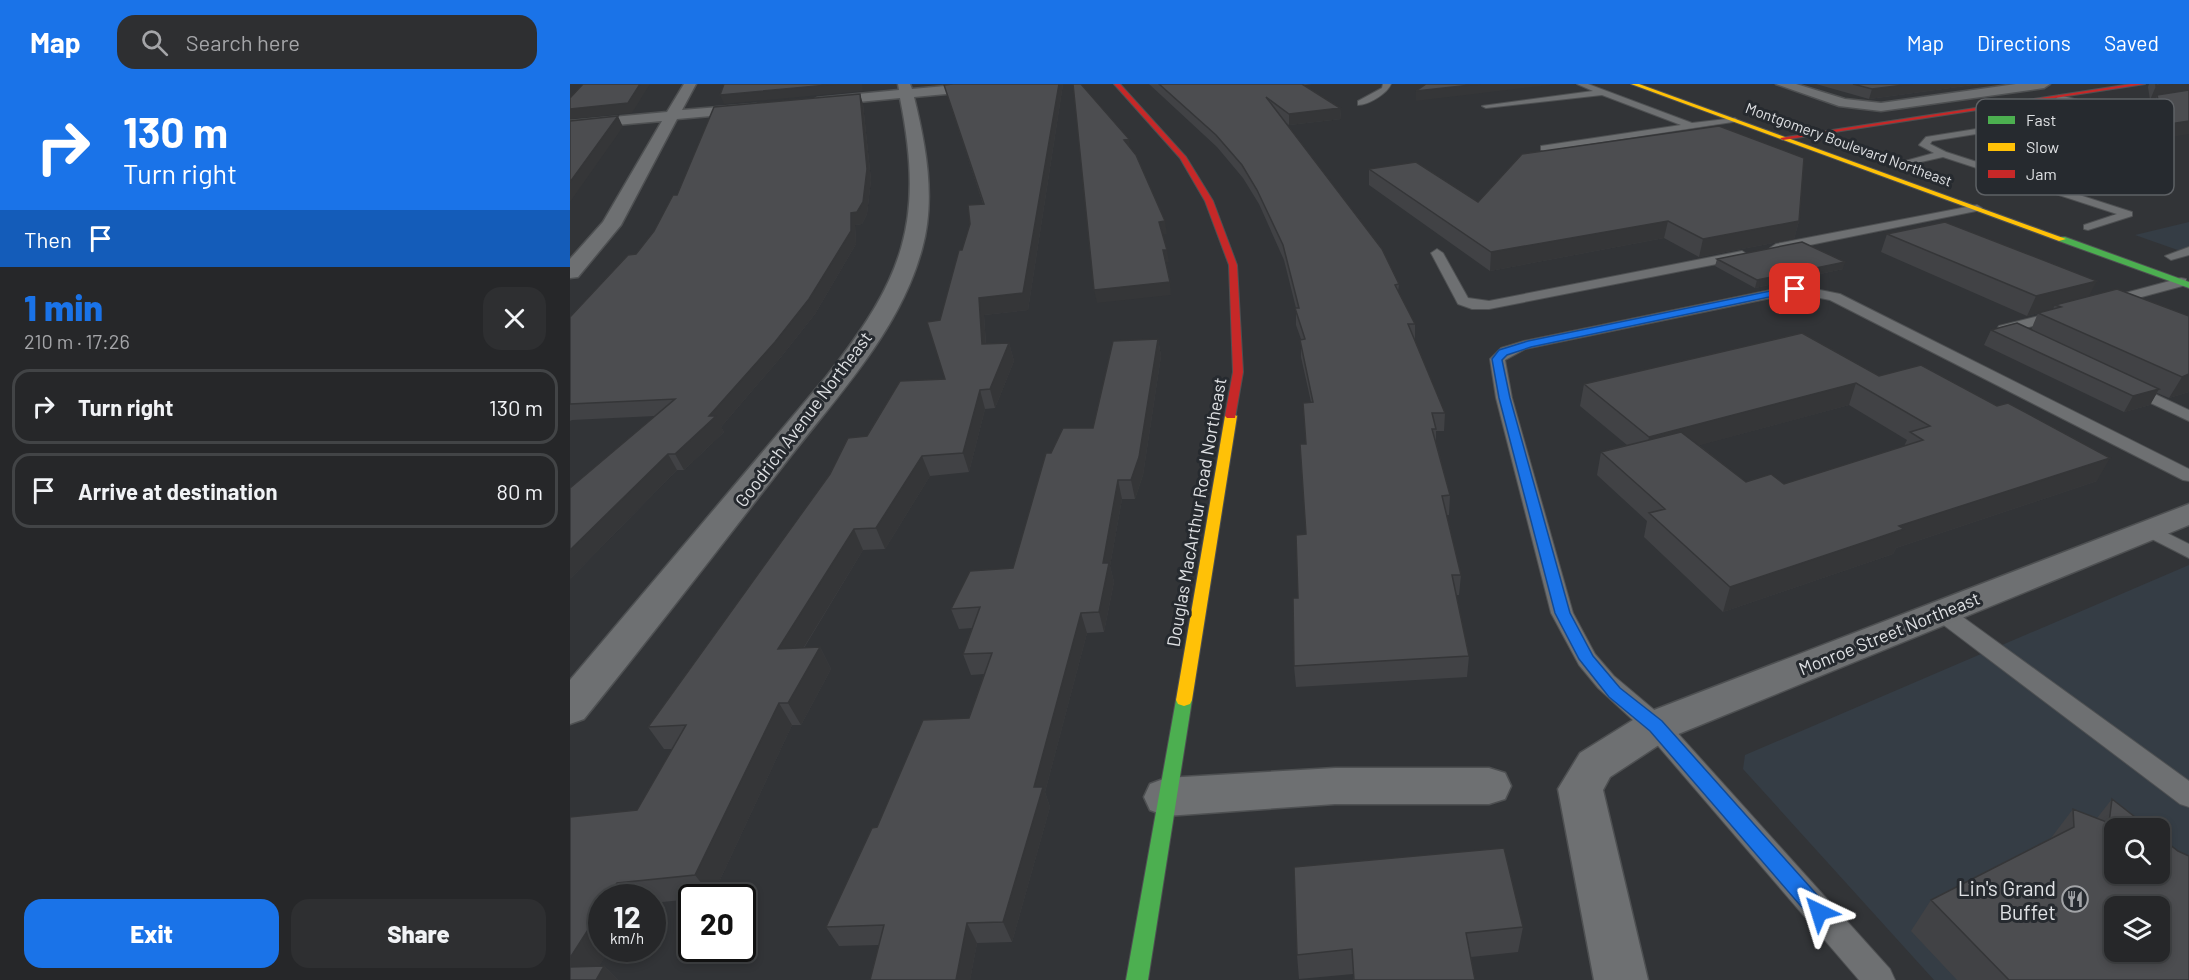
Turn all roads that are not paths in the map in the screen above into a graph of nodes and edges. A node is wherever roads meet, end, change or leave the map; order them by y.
1 (690, 84) edge
2 (1010, 84) edge
3 (1116, 84) edge
4 (1387, 84) edge
5 (1581, 84) edge
6 (1634, 84) edge
7 (1674, 84) edge
8 (1782, 84) edge
9 (2044, 84) edge
10 (2142, 84) edge
11 (905, 89) edge
12 (1602, 92) junction
13 (2059, 97) junction
14 (2189, 98) edge
15 (1719, 99) dead end
16 (2046, 99) edge
17 (2067, 99) edge
18 (2174, 100) edge
19 (1361, 103) dead end
20 (797, 104) edge
21 (774, 106) edge
22 (1486, 106) dead end
23 (1976, 109) edge
24 (674, 115) junction
25 (1735, 121) junction
26 (1786, 122) dead end
27 (570, 125) edge
28 (1691, 126) junction
29 (1976, 132) edge
30 (1818, 133) junction
31 (1783, 138) junction
32 (1850, 144) dead end
33 (1544, 148) edge
34 (1943, 154) junction
35 (1898, 161) joint
36 (1976, 165) edge
37 (1925, 170) dead end
38 (2069, 195) edge
39 (1977, 208) junction
40 (2082, 225) joint
41 (2108, 234) dead end
42 (2189, 251) edge
43 (1437, 253) dead end
44 (2166, 254) joint
45 (2189, 262) edge
46 (570, 272) edge
47 (2185, 284) edge
48 (2098, 304) edge
49 (2075, 310) edge
50 (2023, 338) edge
51 (2116, 381) edge
52 (2189, 416) edge
53 (2189, 476) edge
54 (2189, 514) edge
55 (2149, 530) junction
56 (2189, 552) edge
57 (1941, 612) junction
58 (570, 708) edge
59 (1656, 726) junction
60 (1489, 786) dead end
61 (2189, 796) edge
62 (1166, 797) junction
63 (1137, 980) edge
64 (1621, 980) edge
65 (1879, 980) edge

1 - 24 street
2 - 11 street
3 - 62 main road, Douglas MacArthur Road Northeast
4 - 19 lane
5 - 12 lane
6 - 25 main road, Montgomery Boulevard Northeast
7 - 15 main road
8 - 9 street
10 - 13 main road
11 - 20 street
11 - 58 street, Goodrich Avenue Northeast
12 - 22 lane
12 - 28 lane
13 - 16 main road
13 - 17 lane
14 - 18 lane
21 - 24 street
23 - 30 main road
24 - 27 street
24 - 46 street
25 - 28 lane
25 - 31 main road, Montgomery Boulevard Northeast
26 - 30 main road, Montgomery Boulevard Northeast
28 - 33 lane
29 - 34 lane
30 - 31 main road
30 - 32 main road, Montgomery Boulevard Northeast
31 - 39 main road, Montgomery Boulevard Northeast
34 - 35 lane
34 - 36 lane
35 - 37 main road, Montgomery Boulevard Northeast
38 - 40 lane
39 - 43 lane
39 - 47 main road, Montgomery Boulevard Northeast
40 - 41 main road
42 - 44 lane
44 - 45 main road
47 - 48 lane
49 - 50 lane
51 - 52 lane
53 - 59 lane
54 - 55 street, Monroe Street Northeast
55 - 56 lane
55 - 57 street, Monroe Street Northeast
57 - 59 street, Monroe Street Northeast
57 - 61 lane
59 - 64 street, Monroe Street Northeast
59 - 65 lane
60 - 62 street
62 - 63 main road, Douglas MacArthur Road Northeast

